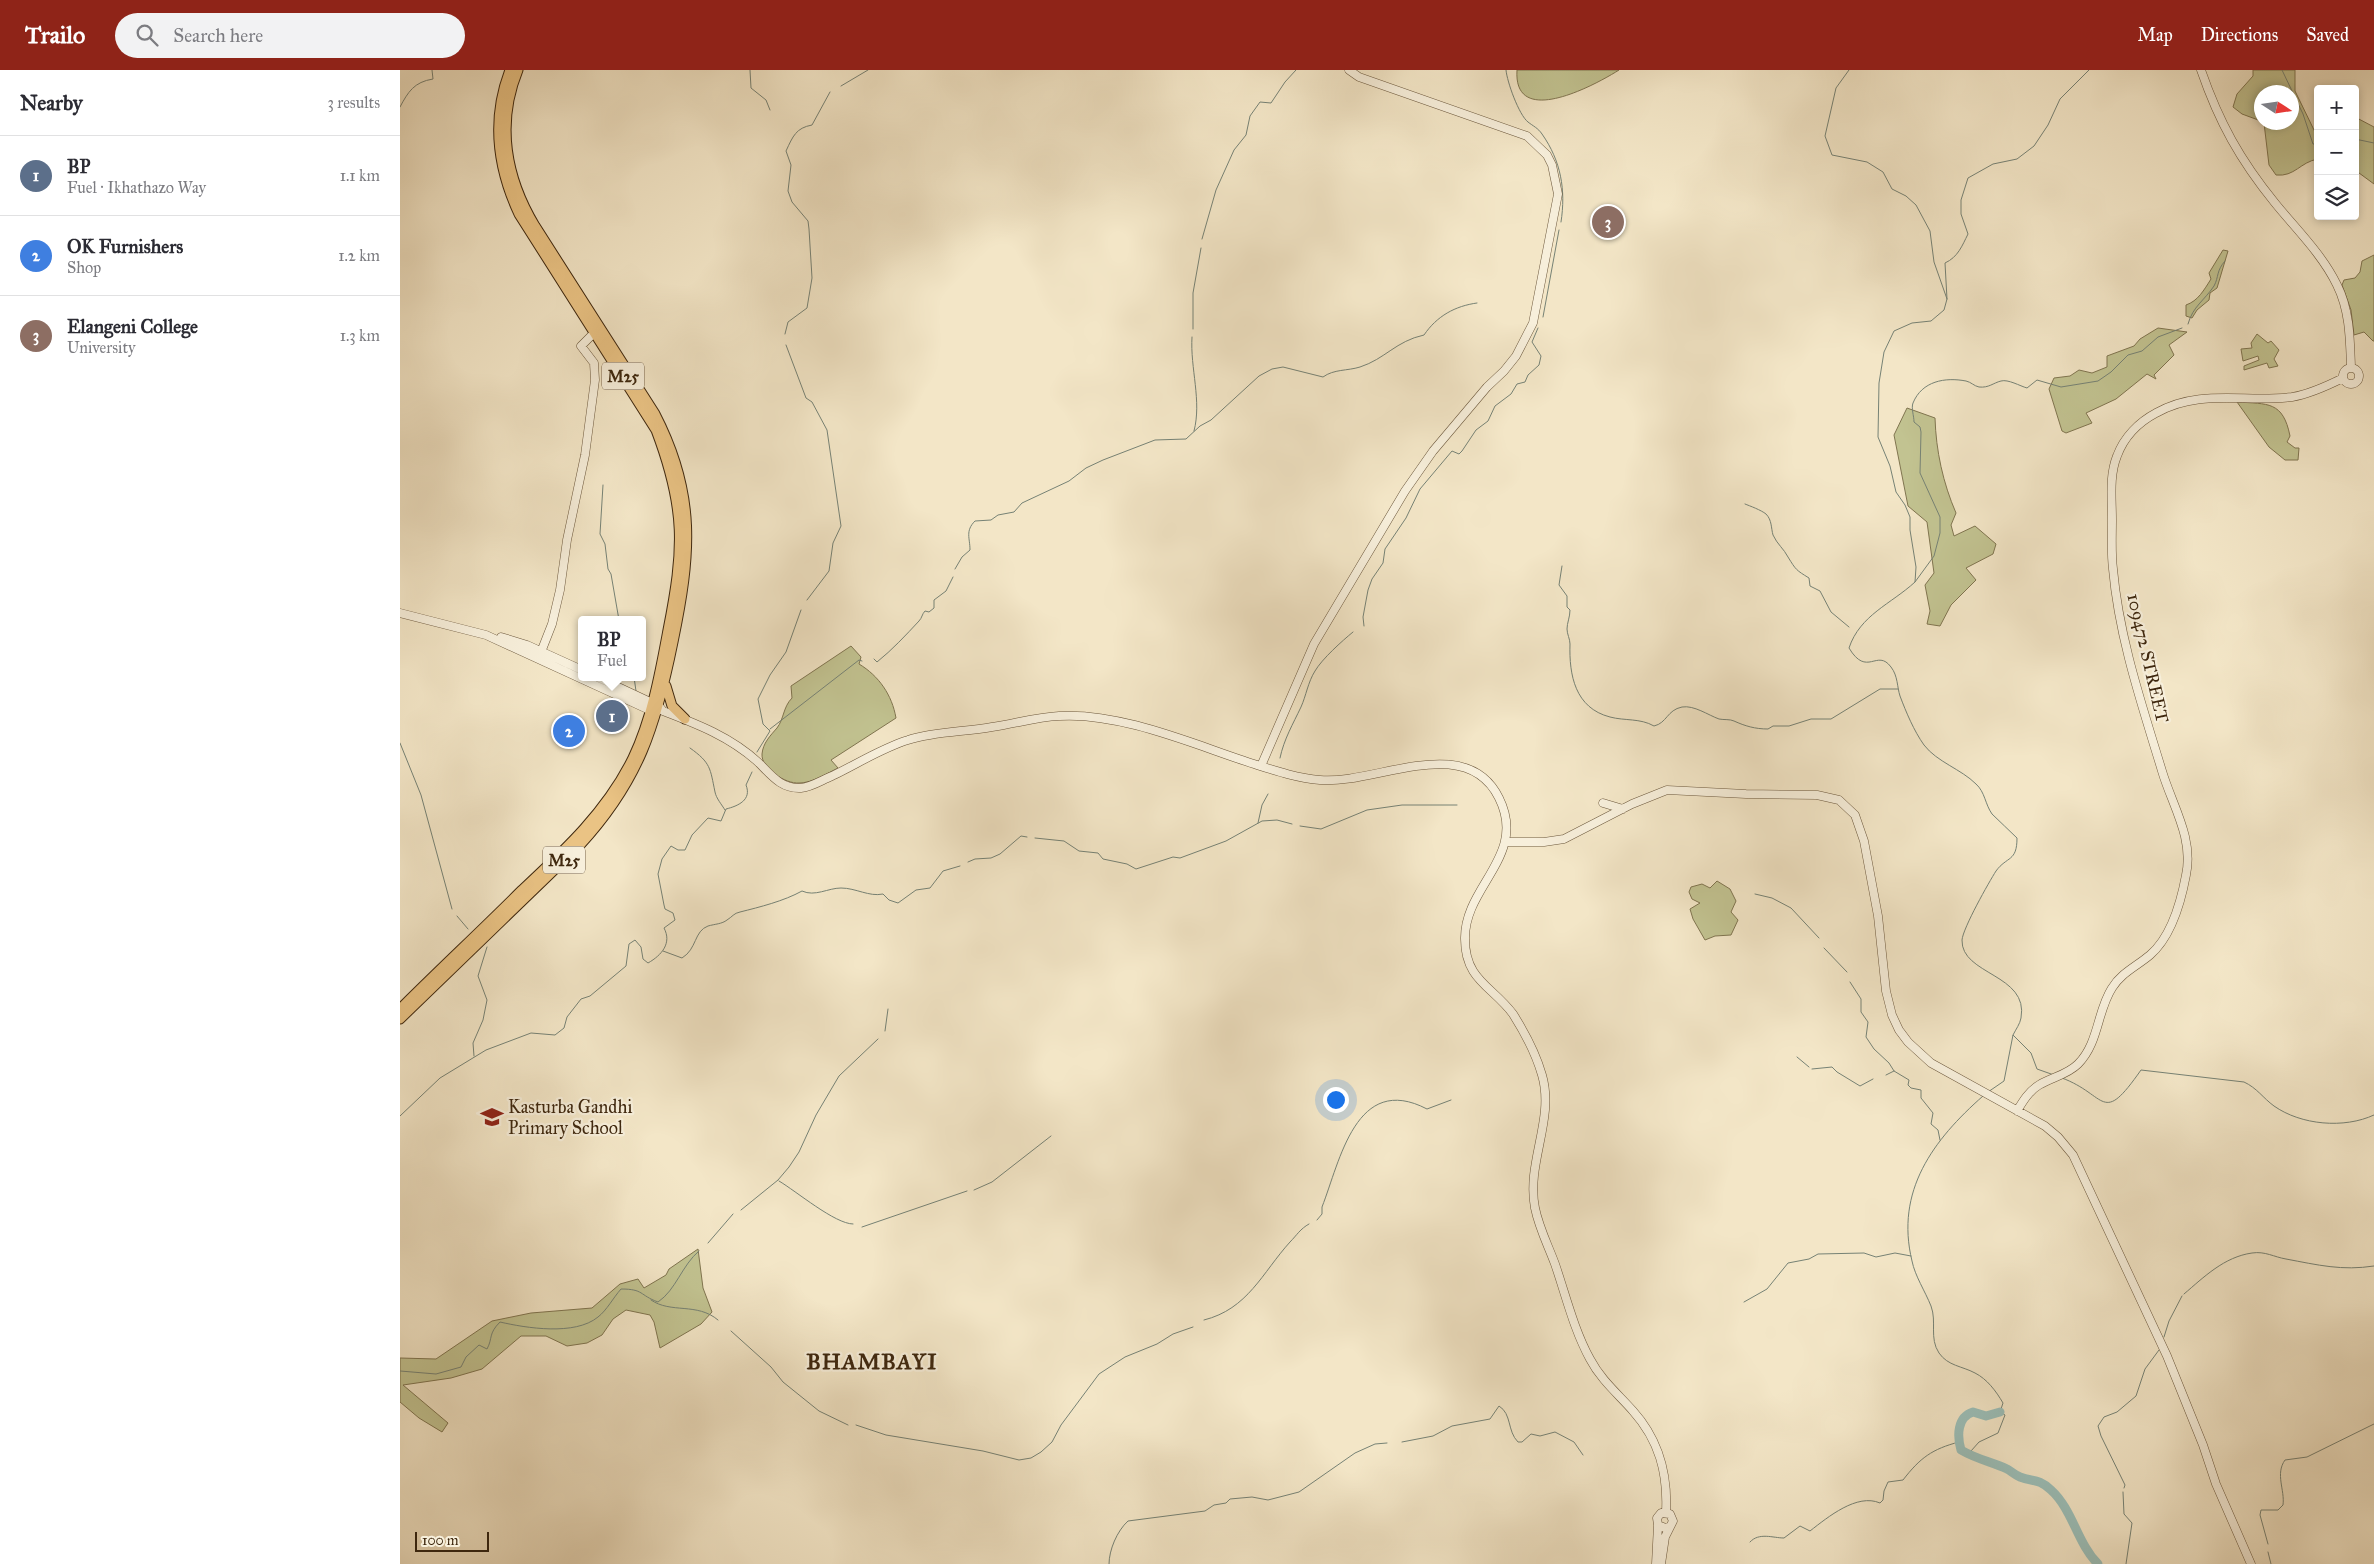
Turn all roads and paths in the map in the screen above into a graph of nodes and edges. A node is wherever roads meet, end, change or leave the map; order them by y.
1 (510, 70) edge
2 (518, 70) edge
3 (1349, 70) edge
4 (2201, 70) edge
5 (595, 332) junction
6 (2351, 368) junction
7 (2343, 378) junction
8 (400, 613) edge
9 (486, 635) junction
10 (542, 652) junction
11 (578, 668) edge
12 (578, 675) edge
13 (592, 681) edge
14 (604, 681) edge
15 (666, 681) junction
16 (656, 709) junction
17 (685, 719) junction
18 (1261, 766) junction
19 (1603, 802) dead end
20 (1622, 809) junction
21 (1506, 842) junction
22 (400, 1009) edge
23 (400, 1019) edge
24 (2017, 1111) junction
25 (1666, 1512) junction
26 (1658, 1525) junction
27 (1670, 1527) junction
28 (1656, 1564) edge
29 (1661, 1564) edge
30 (2251, 1564) edge

1 - 5 main road, M25
2 - 15 main road, M25
3 - 18 street
4 - 6 street
5 - 10 street
5 - 16 main road, M25
6 - 7 street
6 - 7 street
7 - 24 street, 109472 STREET
8 - 9 street
9 - 10 street
9 - 12 street
10 - 11 street
13 - 16 street
14 - 16 street
15 - 16 main road, M25
15 - 17 main road
16 - 17 street
16 - 22 main road, M25
16 - 23 main road, M25
17 - 18 street
18 - 21 street
19 - 20 street
20 - 21 street
20 - 24 street
21 - 25 street
24 - 30 street
25 - 26 street
25 - 27 street
26 - 27 street
26 - 28 street
27 - 29 street

